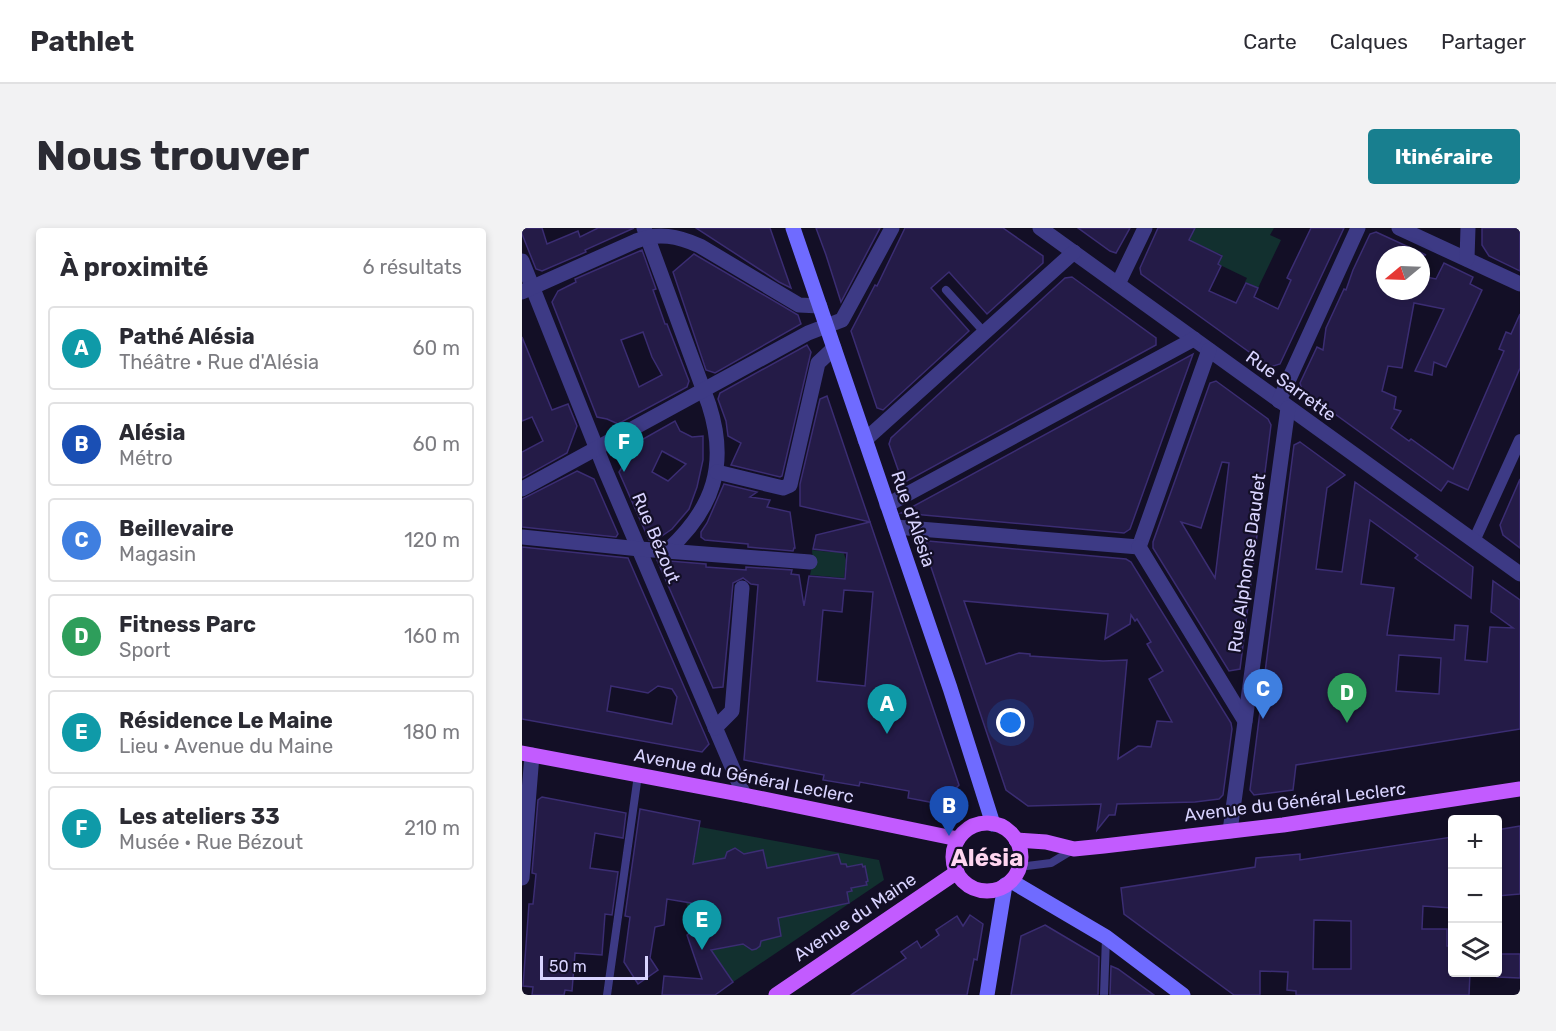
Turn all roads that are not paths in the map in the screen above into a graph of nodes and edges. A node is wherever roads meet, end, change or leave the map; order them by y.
1 (793, 228) edge
2 (892, 228) edge
3 (1040, 228) edge
4 (1145, 228) edge
5 (1358, 228) edge
6 (1399, 228) edge
7 (1468, 228) edge
8 (646, 232) edge
9 (1074, 252) junction
10 (1467, 259) junction
11 (522, 261) edge
12 (1118, 284) junction
13 (1520, 284) edge
14 (527, 290) edge
15 (946, 290) dead end
16 (820, 306) junction
17 (826, 326) junction
18 (985, 333) junction
19 (1194, 339) junction
20 (834, 348) junction
21 (1209, 350) junction
22 (704, 390) junction
23 (1283, 404) junction
24 (866, 440) junction
25 (1520, 440) edge
26 (597, 448) junction
27 (717, 472) junction
28 (522, 489) edge
29 (887, 505) junction
30 (895, 527) junction
31 (522, 537) edge
32 (1474, 541) junction
33 (1138, 547) junction
34 (640, 549) junction
35 (668, 550) junction
36 (810, 562) dead end
37 (1520, 574) edge
38 (742, 588) dead end
39 (1245, 721) junction
40 (716, 728) junction
41 (525, 754) edge
42 (638, 775) junction
43 (1520, 789) edge
44 (744, 795) junction
45 (993, 824) junction
46 (1230, 831) junction
47 (958, 839) junction
48 (1016, 840) junction
49 (1074, 849) junction
50 (1019, 867) junction
51 (957, 872) junction
52 (522, 878) edge
53 (1008, 883) junction
54 (1106, 937) junction
55 (607, 995) edge
56 (776, 995) edge
57 (987, 995) edge
58 (1104, 995) edge
59 (1183, 995) edge

1 - 16 main road, Rue d'Alésia
2 - 17 street
3 - 9 street, Rue Sarrette
4 - 12 street
5 - 23 street, Rue Alphonse Daudet
6 - 10 street
7 - 10 street
8 - 14 street
8 - 16 street
8 - 22 street
9 - 12 street, Rue Sarrette
9 - 18 street
10 - 13 street
11 - 14 street, Rue Bézout
12 - 19 street, Rue Sarrette
14 - 26 street, Rue Bézout
15 - 18 lane
16 - 17 main road, Rue d'Alésia
17 - 20 main road, Rue d'Alésia
17 - 22 street
18 - 24 street
19 - 21 street, Rue Sarrette
19 - 29 street
20 - 24 main road, Rue d'Alésia
20 - 27 street
21 - 23 street, Rue Sarrette
21 - 33 street
22 - 26 street
22 - 27 street
23 - 32 street, Rue Sarrette
23 - 39 street, Rue Alphonse Daudet
24 - 29 main road, Rue d'Alésia
25 - 32 street
26 - 28 street
26 - 34 street, Rue Bézout
27 - 35 street
29 - 30 main road, Rue d'Alésia
30 - 33 street
30 - 45 main road, Rue d'Alésia
31 - 34 street
32 - 37 street, Rue Sarrette
33 - 39 street
34 - 35 street
34 - 40 street, Rue Bézout
35 - 36 street
38 - 40 street
39 - 46 street, Rue Alphonse Daudet
40 - 44 street, Rue Bézout
41 - 42 main road, Avenue du Général Leclerc
41 - 52 street
42 - 44 main road, Avenue du Général Leclerc
42 - 55 lane
43 - 46 main road, Avenue du Général Leclerc
44 - 47 main road, Avenue du Général Leclerc
45 - 47 main road
45 - 48 main road
46 - 49 main road, Avenue du Général Leclerc
47 - 51 main road
48 - 49 main road, Avenue du Général Leclerc
48 - 50 main road
49 - 50 lane, Avenue du Général Leclerc
50 - 53 main road
51 - 53 main road
51 - 56 main road, Avenue du Maine
53 - 54 main road
53 - 57 main road
54 - 58 lane
54 - 59 main road

